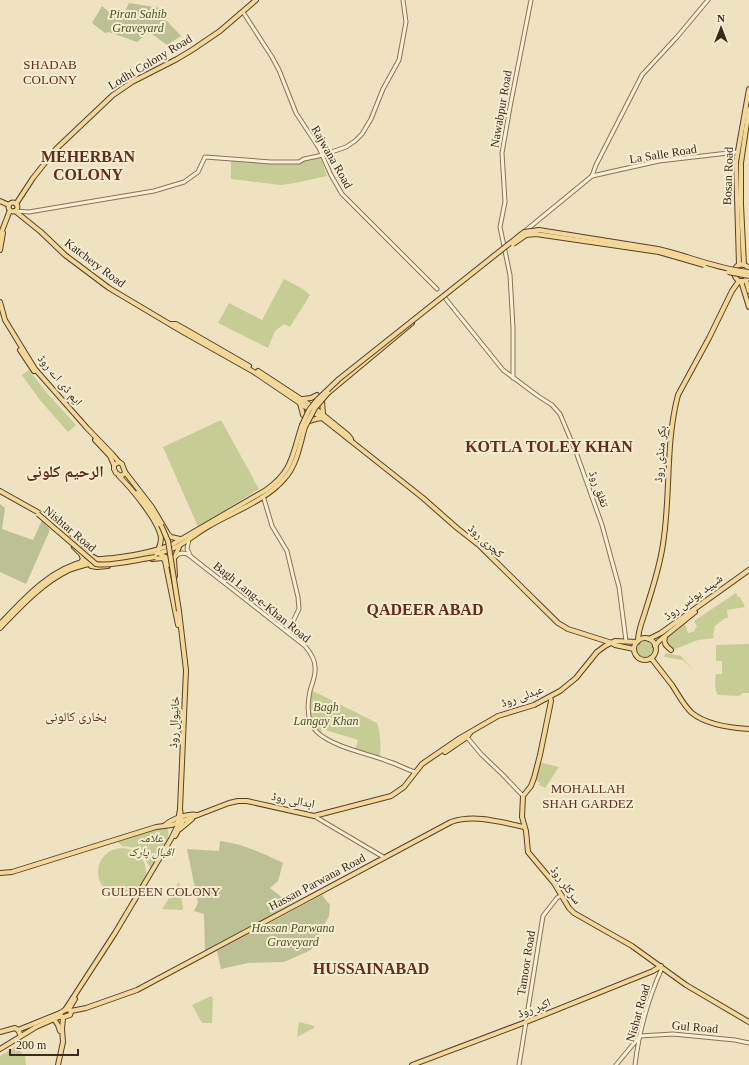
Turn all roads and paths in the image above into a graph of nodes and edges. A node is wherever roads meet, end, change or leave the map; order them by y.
1 (256, 0) edge
2 (403, 0) edge
3 (531, 0) edge
4 (708, 0) edge
5 (243, 12) junction
6 (749, 89) edge
7 (749, 109) edge
8 (737, 152) junction
9 (323, 155) junction
10 (592, 176) junction
11 (0, 201) edge
12 (16, 204) junction
13 (12, 209) junction
14 (3, 227) junction
15 (521, 234) junction
16 (0, 236) edge
17 (0, 250) edge
18 (739, 265) junction
19 (744, 265) junction
20 (749, 268) edge
21 (749, 272) edge
22 (745, 279) edge
23 (436, 290) dead end
24 (749, 291) edge
25 (445, 298) dead end
26 (0, 302) edge
27 (749, 307) edge
28 (0, 314) edge
29 (20, 348) junction
30 (41, 377) junction
31 (514, 378) junction
32 (317, 395) dead end
33 (300, 401) junction
34 (322, 401) dead end
35 (308, 406) joint
36 (303, 415) dead end
37 (323, 417) junction
38 (309, 421) dead end
39 (303, 426) junction
40 (119, 462) junction
41 (114, 465) junction
42 (122, 474) junction
43 (0, 492) edge
44 (264, 499) dead end
45 (33, 510) junction
46 (182, 538) junction
47 (190, 538) junction
48 (179, 545) junction
49 (158, 550) junction
50 (161, 555) junction
51 (190, 556) junction
52 (174, 559) junction
53 (97, 560) junction
54 (81, 563) junction
55 (88, 565) junction
56 (749, 570) edge
57 (168, 573) junction
58 (749, 573) edge
59 (0, 624) edge
60 (0, 628) edge
61 (288, 632) junction
62 (666, 635) junction
63 (182, 638) junction
64 (649, 639) junction
65 (626, 641) junction
66 (638, 641) junction
67 (612, 643) junction
68 (655, 646) junction
69 (634, 649) junction
70 (671, 650) dead end
71 (651, 658) junction
72 (550, 697) junction
73 (749, 729) edge
74 (466, 736) junction
75 (421, 766) joint
76 (415, 772) junction
77 (523, 796) junction
78 (197, 814) junction
79 (314, 816) junction
80 (180, 820) junction
81 (167, 825) junction
82 (524, 827) junction
83 (179, 830) junction
84 (174, 834) junction
85 (172, 840) junction
86 (385, 858) junction
87 (0, 873) edge
88 (562, 895) junction
89 (662, 967) junction
90 (75, 998) junction
91 (82, 1009) junction
92 (69, 1011) junction
93 (63, 1016) junction
94 (54, 1019) junction
95 (526, 1022) junction
96 (749, 1022) edge
97 (18, 1030) junction
98 (0, 1032) edge
99 (21, 1036) junction
100 (640, 1036) junction
101 (62, 1040) junction
102 (749, 1043) edge
103 (0, 1049) edge
104 (58, 1065) edge
105 (412, 1065) edge
106 (519, 1065) edge
107 (616, 1065) edge
108 (634, 1065) edge

1 - 5 main road, Lodhi Colony Road
2 - 9 street
3 - 31 street, Nawabpur Road
4 - 10 street
5 - 9 street, Rajwana Road
5 - 12 main road, Lodhi Colony Road
6 - 8 main road, Bosan Road
7 - 19 main road, Bosan Road
8 - 10 street, La Salle Road
8 - 18 main road, Bosan Road
9 - 13 street
9 - 23 street, Rajwana Road
10 - 15 street
11 - 13 main road, Katchery Road
12 - 13 main road
12 - 13 main road
13 - 14 main road
13 - 33 main road, Katchery Road
14 - 16 main road
14 - 17 main road
15 - 21 main road, bridge
15 - 39 main road, bridge
18 - 19 main road
18 - 22 main road, Bosan Road
19 - 20 main road
22 - 24 main road
22 - 27 main road
22 - 39 main road, bridge
22 - 66 main road, بکر منڈی روڈ
25 - 31 street, تغلق روڈ
26 - 29 main road, ایم ڈی اے روڈ
28 - 29 main road, ایم ڈی اے روڈ
29 - 30 main road, ایم ڈی اے روڈ
30 - 40 main road, ایم ڈی اے روڈ
30 - 41 main road, ایم ڈی اے روڈ
31 - 65 street, تغلق روڈ
32 - 33 main road
33 - 35 main road, Katchery Road
33 - 36 main road
34 - 37 main road
35 - 37 main road, کچری روڈ
37 - 38 main road
37 - 67 main road, کچری روڈ
39 - 46 main road
39 - 47 main road
40 - 41 main road
40 - 42 main road, ایم ڈی اے روڈ
41 - 42 main road, ایم ڈی اے روڈ
42 - 46 main road
42 - 49 main road
42 - 63 main road, خانیوال روڈ, bridge
43 - 45 main road, Nishtar Road
44 - 61 street
45 - 50 main road, Nishtar Road, bridge
45 - 53 main road
45 - 54 main road
46 - 49 main road
47 - 48 main road
47 - 51 street
48 - 50 main road, Nishtar Road
48 - 52 main road
48 - 55 main road
49 - 53 main road
50 - 57 main road
51 - 52 street
51 - 61 street, Bagh Lang-e-Khan Road
52 - 63 main road
53 - 54 main road
54 - 59 main road
55 - 57 main road
55 - 60 main road
56 - 64 main road, شہید یونس روڈ
57 - 63 main road
58 - 62 main road, شہید یونس روڈ
61 - 76 street, Bagh Lang-e-Khan Road
62 - 68 main road, شہید یونس روڈ
62 - 70 main road
63 - 80 main road, خانیوال روڈ
64 - 66 main road
64 - 68 main road
65 - 66 main road, عبدلی روڈ
65 - 67 main road, عبدلی روڈ
66 - 69 main road
67 - 69 main road
67 - 72 main road, عبدلی روڈ
68 - 71 main road
69 - 71 main road
71 - 73 main road
72 - 74 main road, عبدلی روڈ
72 - 77 main road
74 - 75 main road, عبدلی روڈ
74 - 77 street
75 - 76 main road, ابدالی روڈ
76 - 79 main road, ابدالی روڈ
77 - 82 main road, سرکلر روڈ
78 - 79 main road, ابدالی روڈ
78 - 80 main road
78 - 83 main road
79 - 86 street
80 - 81 main road
80 - 83 main road
80 - 84 main road
81 - 84 main road
81 - 87 main road
82 - 86 main road, Hassan Parwana Road
82 - 88 main road, سرکلر روڈ
83 - 85 main road
84 - 85 main road
85 - 90 main road
86 - 91 main road, Hassan Parwana Road
88 - 89 main road, سرکلر روڈ
88 - 95 street, Tamoor Road
89 - 95 main road, اکبر روڈ
89 - 96 main road, سرکلر روڈ
89 - 100 street, Nishat Road
90 - 91 main road
90 - 92 main road
91 - 92 main road, Hassan Parwana Road
92 - 93 main road
92 - 93 main road
93 - 94 main road
93 - 97 main road
93 - 101 main road
94 - 99 main road
94 - 101 main road
95 - 105 main road, اکبر روڈ
95 - 106 street, Tamoor Road
97 - 98 main road
97 - 99 main road
99 - 103 main road
100 - 102 street, Gul Road
100 - 107 street
100 - 108 street, Nishat Road
101 - 104 main road

